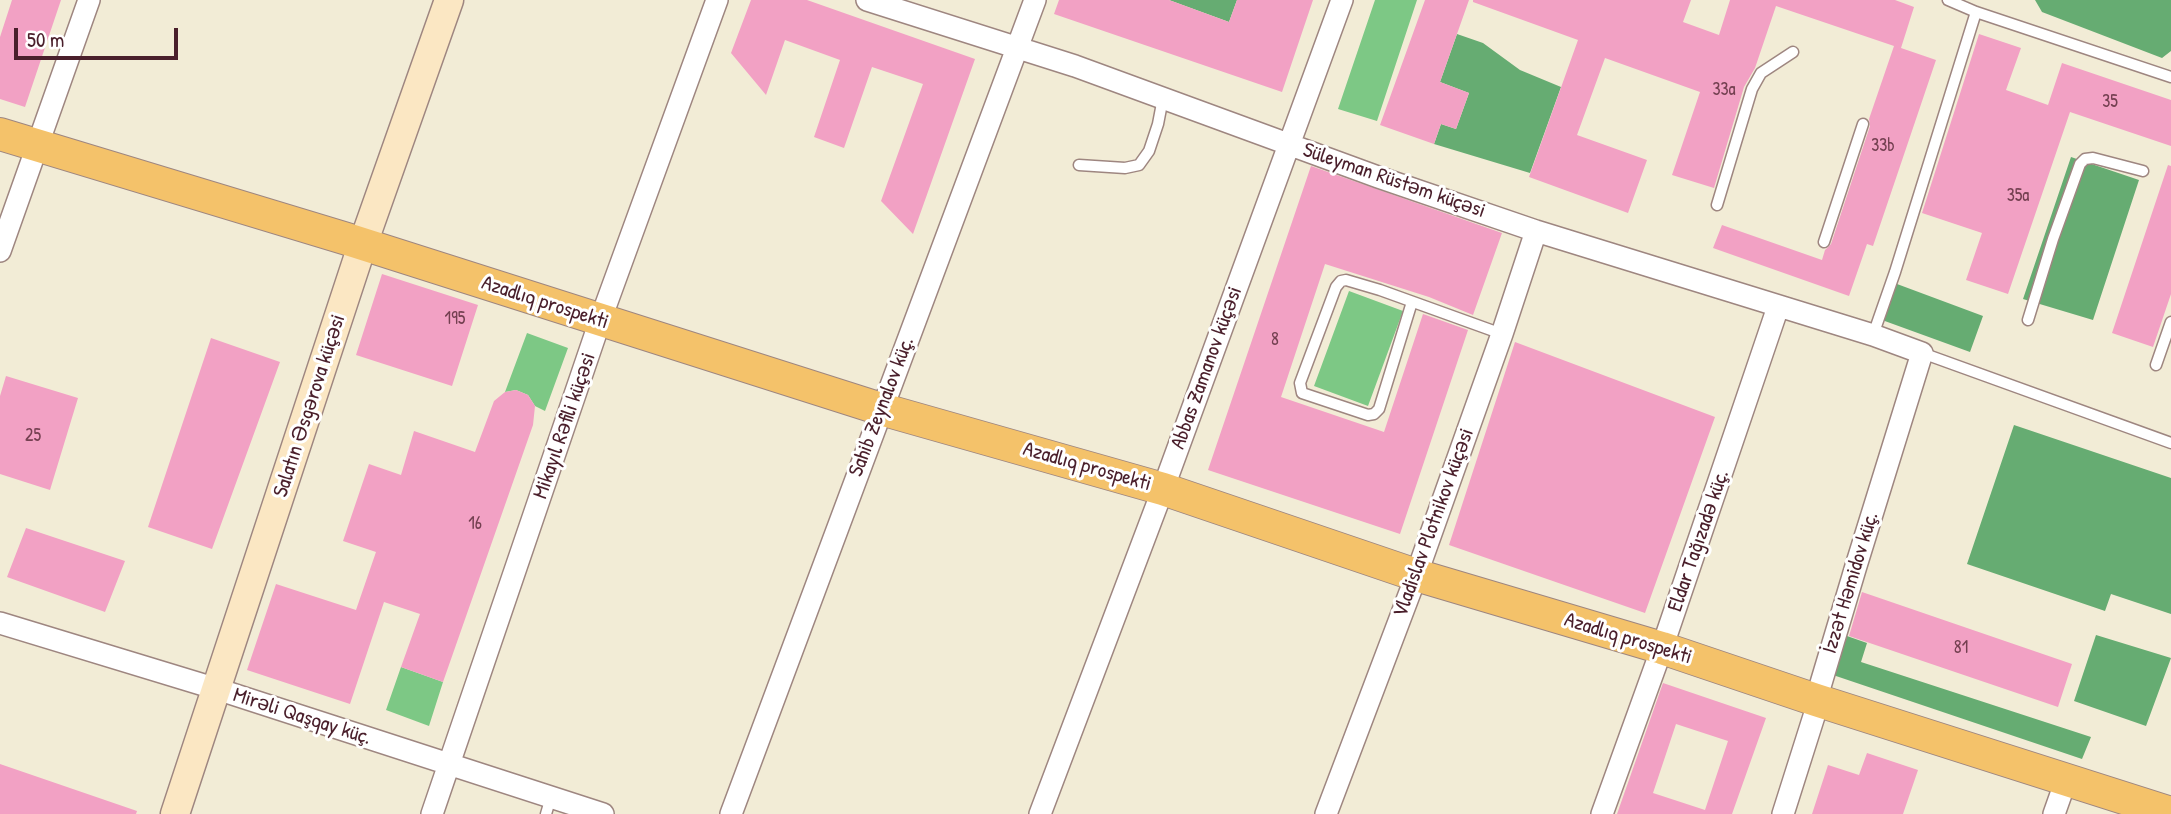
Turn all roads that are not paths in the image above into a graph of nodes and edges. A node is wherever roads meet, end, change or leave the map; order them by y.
1 (89, 0) edge
2 (450, 0) edge
3 (717, 0) edge
4 (867, 0) edge
5 (1034, 0) edge
6 (1342, 0) edge
7 (1948, 0) edge
8 (889, 4) edge
9 (1976, 12) junction
10 (1017, 47) junction
11 (1793, 52) dead end
12 (2171, 77) edge
13 (1163, 98) junction
14 (1863, 124) dead end
15 (0, 134) edge
16 (1290, 144) junction
17 (37, 145) junction
18 (1079, 165) dead end
19 (2143, 171) dead end
20 (1717, 205) dead end
21 (1536, 231) junction
22 (1824, 242) dead end
23 (363, 244) junction
24 (0, 251) edge
25 (1412, 302) junction
26 (1778, 307) junction
27 (2028, 320) dead end
28 (600, 321) junction
29 (2171, 322) edge
30 (1502, 334) junction
31 (1873, 335) junction
32 (1922, 353) junction
33 (2156, 365) dead end
34 (881, 409) junction
35 (2171, 443) edge
36 (1163, 489) junction
37 (1416, 575) junction
38 (0, 623) edge
39 (1662, 648) junction
40 (217, 689) junction
41 (1816, 700) junction
42 (449, 765) junction
43 (2066, 780) junction
44 (548, 805) edge
45 (2171, 813) edge
46 (175, 814) edge
47 (432, 814) edge
48 (603, 814) edge
49 (731, 814) edge
50 (1040, 814) edge
51 (1326, 814) edge
52 (1602, 814) edge
53 (1783, 814) edge
54 (2054, 814) edge

1 - 17 street
2 - 23 main road, Salatın Əsgərova küçəsi
3 - 28 street, Mikayıl Rəfili küçəsi
4 - 8 street, Süleyman Rüstəm küçəsi
5 - 10 street, Sahib Zeynalov küç.
6 - 16 street, Abbas Zamanov küçəsi
7 - 9 lane
8 - 10 street, Süleyman Rüstəm küçəsi
9 - 12 lane
9 - 31 lane
10 - 13 street, Süleyman Rüstəm küçəsi
10 - 34 street, Sahib Zeynalov küç.
11 - 20 lane
13 - 16 street, Süleyman Rüstəm küçəsi
13 - 18 lane
14 - 22 lane
15 - 17 main road, Azadlıq prospekti
16 - 21 street, Süleyman Rüstəm küçəsi
16 - 36 street, Abbas Zamanov küçəsi
17 - 23 main road, Azadlıq prospekti
17 - 24 street
19 - 27 lane
21 - 26 street, Süleyman Rüstəm küçəsi
21 - 30 street, Vladislav Plotnikov küçəsi
23 - 28 main road, Azadlıq prospekti
23 - 40 main road, Salatın Əsgərova küçəsi
25 - 25 lane
25 - 30 lane
26 - 31 street, Süleyman Rüstəm küçəsi
26 - 39 street, Eldar Tağızadə küç.
28 - 34 main road, Azadlıq prospekti
28 - 42 street, Mikayıl Rəfili küçəsi
29 - 33 lane
30 - 37 street, Vladislav Plotnikov küçəsi
31 - 32 street, Süleyman Rüstəm küçəsi
32 - 35 lane
32 - 41 street, İzzət Həmidov küç.
34 - 36 main road, Azadlıq prospekti
34 - 49 street, Sahib Zeynalov küç.
36 - 37 main road, Azadlıq prospekti
36 - 50 street, Abbas Zamanov küçəsi
37 - 39 main road, Azadlıq prospekti
37 - 51 street, Vladislav Plotnikov küçəsi
38 - 40 street, Mirəli Qaşqay küç.
39 - 41 main road, Azadlıq prospekti
39 - 52 street, Eldar Tağızadə küç.
40 - 42 street, Mirəli Qaşqay küç.
40 - 46 main road, Salatın Əsgərova küçəsi
41 - 43 main road, Azadlıq prospekti
41 - 53 street, İzzət Həmidov küç.
42 - 44 street, Mirəli Qaşqay küç.
42 - 47 street, Mikayıl Rəfili küçəsi
43 - 45 main road, Azadlıq prospekti
43 - 54 street
44 - 48 street, Mirəli Qaşqay küç.

